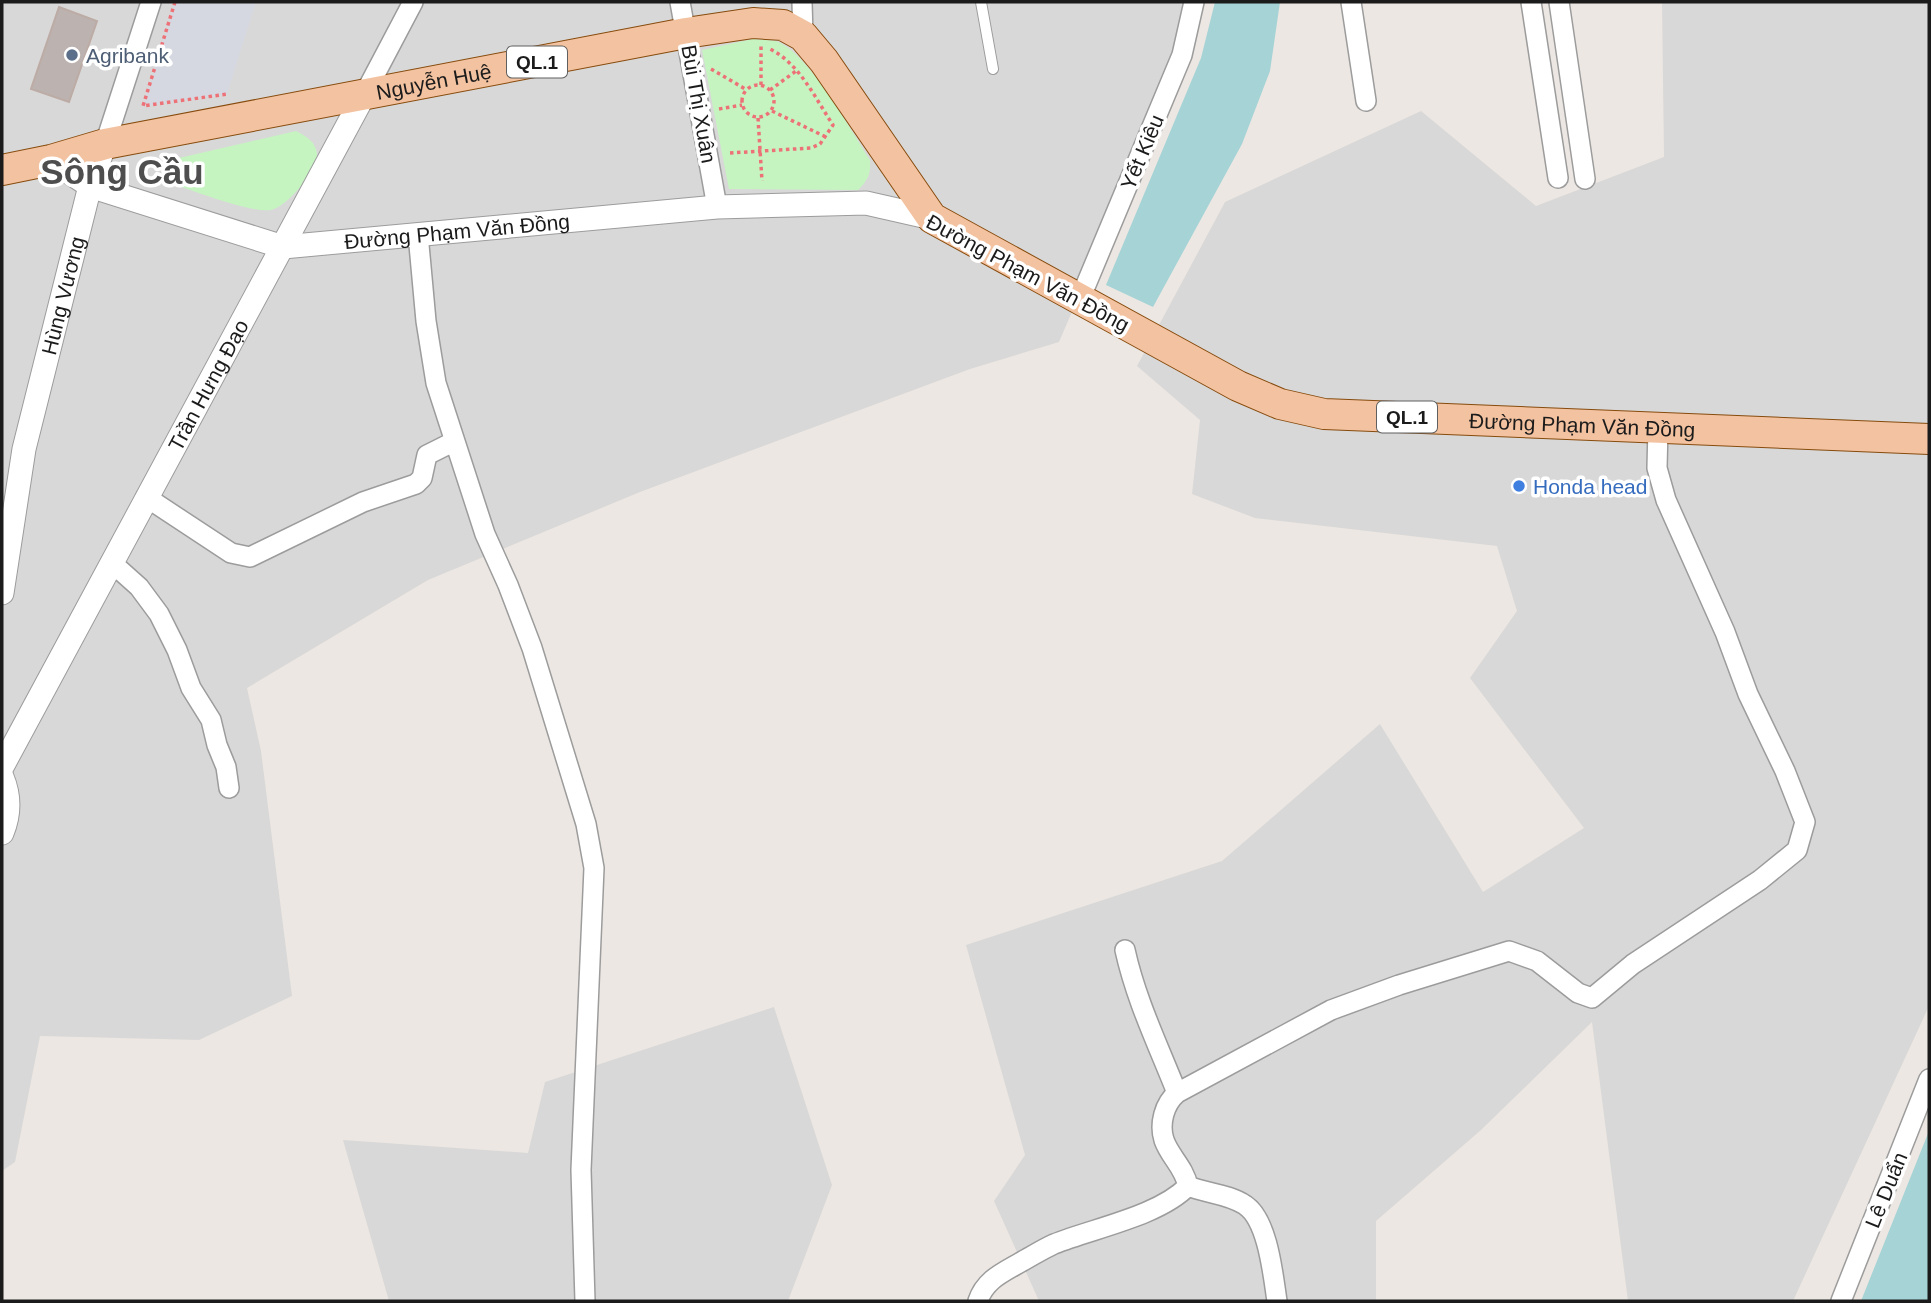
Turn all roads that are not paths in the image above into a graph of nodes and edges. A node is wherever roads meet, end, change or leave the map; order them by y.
1 (151, 2) edge
2 (413, 2) edge
3 (680, 2) edge
4 (802, 2) edge
5 (981, 2) edge
6 (1194, 2) edge
7 (1351, 2) edge
8 (1531, 2) edge
9 (1559, 2) edge
10 (686, 33) junction
11 (803, 36) junction
12 (993, 69) dead end
13 (364, 95) junction
14 (1366, 101) dead end
15 (106, 144) junction
16 (51, 160) junction
17 (2, 170) edge
18 (1558, 178) dead end
19 (1585, 179) dead end
20 (90, 186) junction
21 (717, 206) junction
22 (932, 218) junction
23 (418, 234) junction
24 (283, 247) junction
25 (1080, 299) junction
26 (1658, 427) junction
27 (1929, 439) edge
28 (453, 442) junction
29 (146, 496) junction
30 (111, 562) junction
31 (2, 593) edge
32 (2, 767) edge
33 (2, 777) edge
34 (229, 788) dead end
35 (2, 833) edge
36 (1125, 950) dead end
37 (1929, 1079) edge
38 (1177, 1093) junction
39 (1188, 1185) junction
40 (585, 1301) edge
41 (978, 1301) edge
42 (1277, 1301) edge
43 (1841, 1301) edge

1 - 15 street, Hùng Vương
2 - 13 street, Trần Hưng Đạo
3 - 10 street, Bùi Thị Xuân
4 - 11 street
5 - 12 lane
6 - 25 street, Yết Kiêu
7 - 14 street
8 - 18 street
9 - 19 street
10 - 11 main road, Nguyễn Huệ / QL.1
10 - 13 main road, Nguyễn Huệ / QL.1
10 - 21 street, Bùi Thị Xuân
11 - 22 main road, QL.1
13 - 15 main road, Nguyễn Huệ / QL.1
13 - 24 street, Trần Hưng Đạo
15 - 16 main road, Nguyễn Huệ / QL.1
15 - 20 street, Hùng Vương
16 - 17 main road, QL.1
16 - 20 street, Đường Phạm Văn Đồng
20 - 24 street, Đường Phạm Văn Đồng
20 - 31 street, Hùng Vương
21 - 22 street, Đường Phạm Văn Đồng
21 - 23 street, Đường Phạm Văn Đồng
22 - 25 main road, Đường Phạm Văn Đồng / QL.1
23 - 24 street, Đường Phạm Văn Đồng
23 - 28 street
24 - 29 street, Trần Hưng Đạo
25 - 26 main road, Đường Phạm Văn Đồng / QL.1
26 - 27 main road, Đường Phạm Văn Đồng / QL.1
26 - 38 street
28 - 29 street
28 - 40 street
29 - 30 street, Trần Hưng Đạo
30 - 32 street, Trần Hưng Đạo
30 - 34 street
33 - 35 street
36 - 38 street
37 - 43 street, Lê Duẩn
38 - 39 street
39 - 41 street
39 - 42 street

